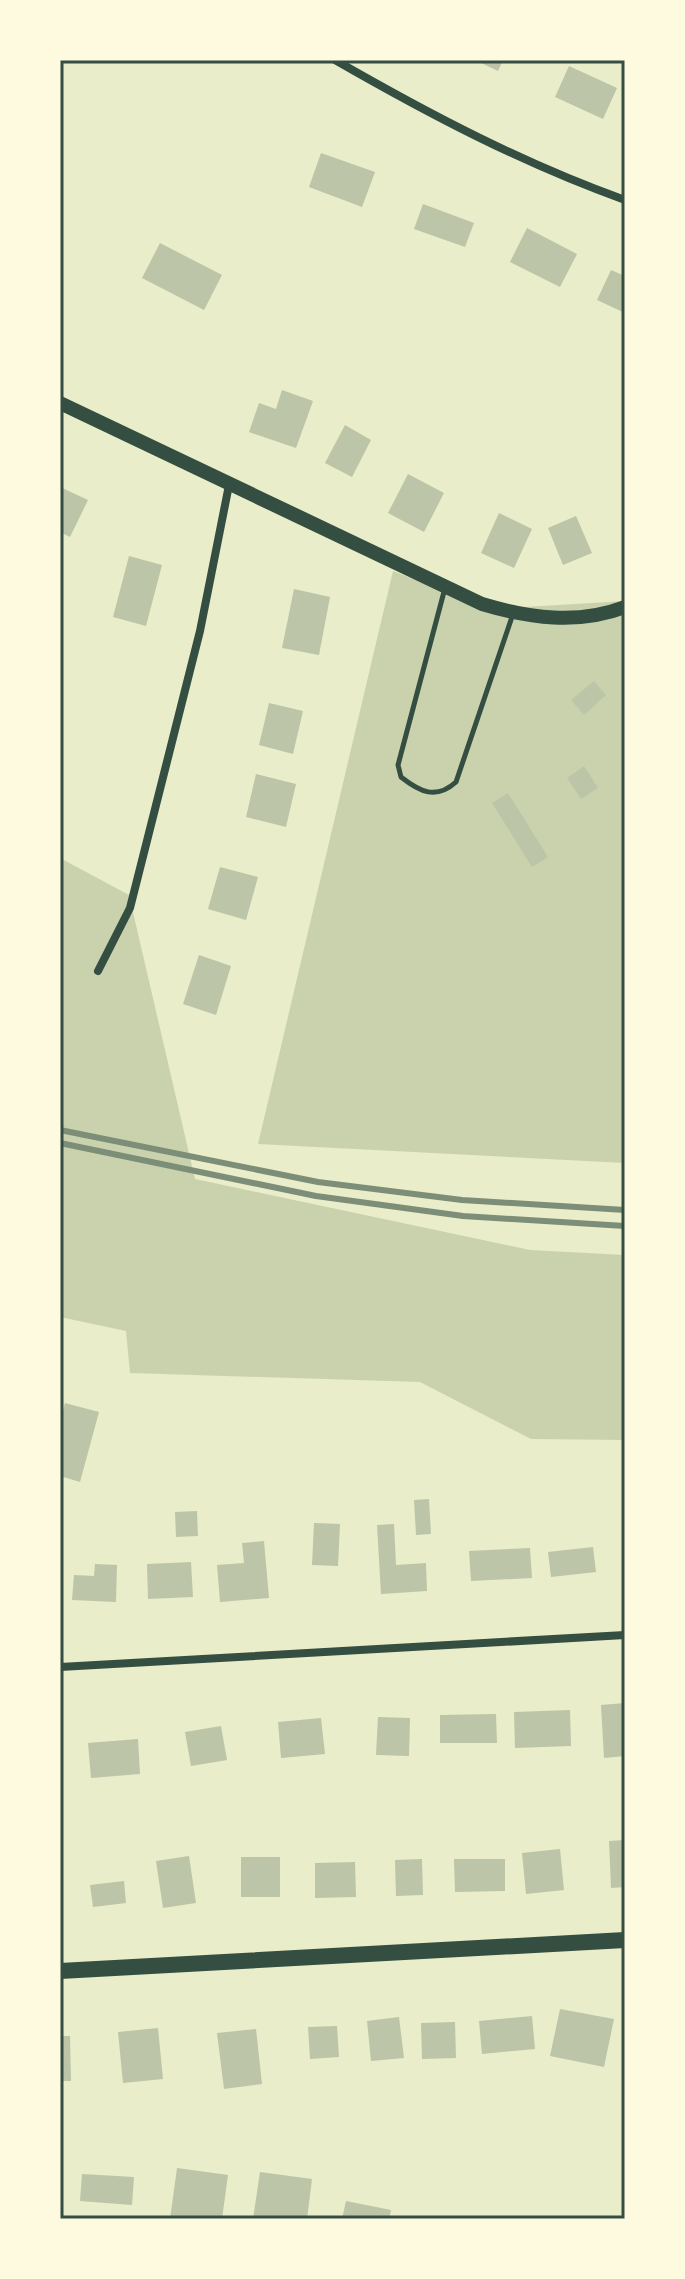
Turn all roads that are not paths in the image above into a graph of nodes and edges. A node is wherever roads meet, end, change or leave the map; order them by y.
1 (335, 60) edge
2 (625, 200) edge
3 (60, 403) edge
4 (229, 485) junction
5 (446, 587) junction
6 (625, 607) edge
7 (513, 613) junction
8 (98, 971) dead end
9 (625, 1635) edge
10 (60, 1667) edge
11 (625, 1940) edge
12 (60, 1971) edge

1 - 2 street
3 - 4 street
4 - 5 street
4 - 8 street
5 - 7 street
5 - 7 lane
6 - 7 street
9 - 10 street
11 - 12 main road

